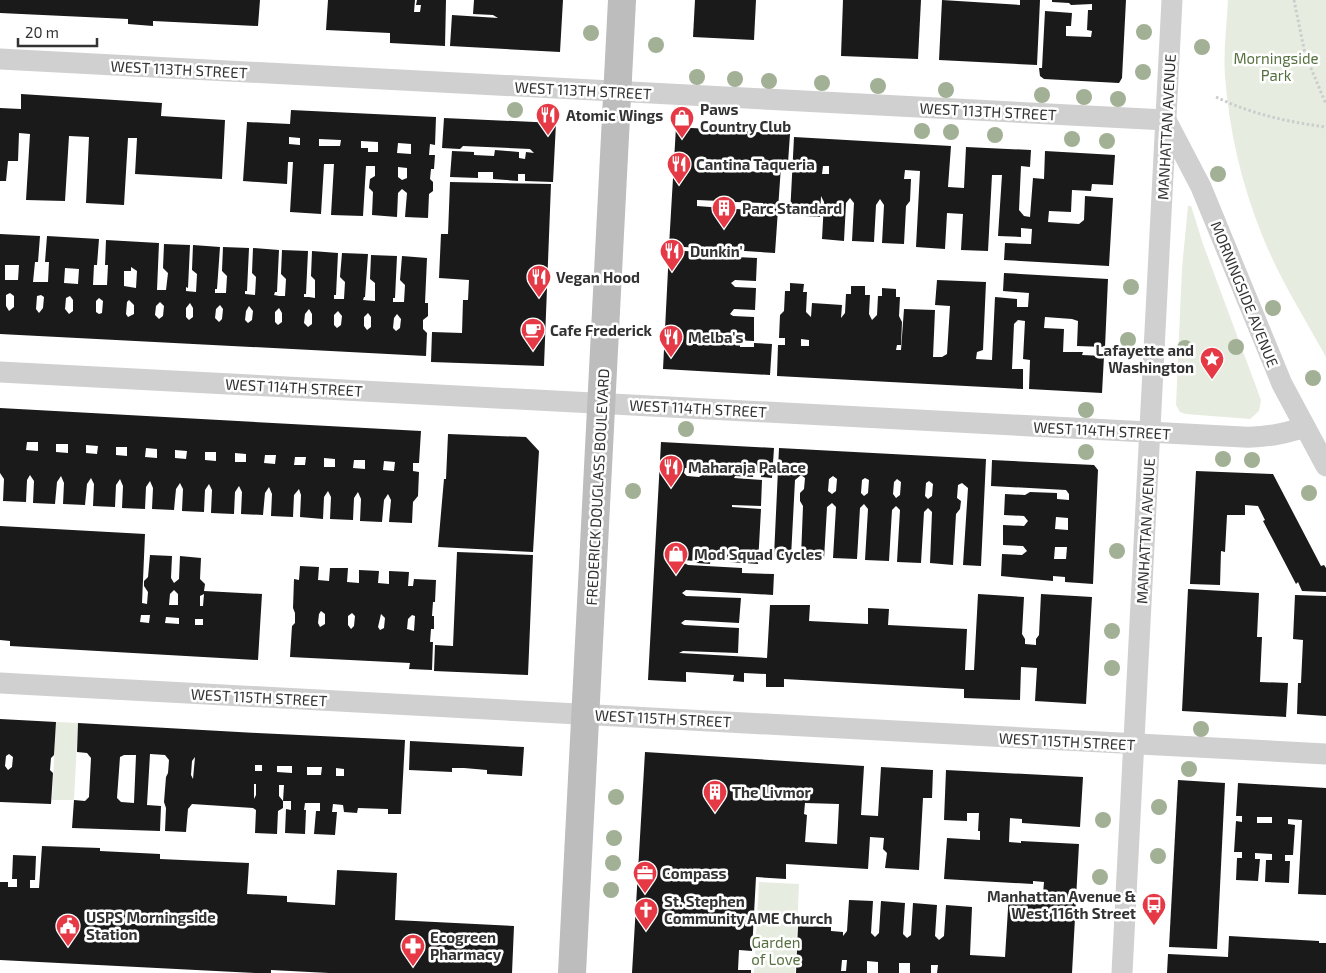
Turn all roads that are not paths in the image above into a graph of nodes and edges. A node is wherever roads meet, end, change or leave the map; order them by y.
1 (622, 0) edge
2 (1172, 0) edge
3 (0, 59) edge
4 (618, 92) junction
5 (1166, 120) junction
6 (0, 372) edge
7 (602, 402) junction
8 (1305, 427) junction
9 (1151, 433) junction
10 (1326, 466) edge
11 (0, 684) edge
12 (586, 714) junction
13 (1133, 744) junction
14 (1326, 754) edge
15 (572, 973) edge
16 (1122, 973) edge

1 - 4 main road, FREDERICK DOUGLASS BOULEVARD
2 - 5 street, MANHATTAN AVENUE
3 - 4 street, WEST 113TH STREET
4 - 5 street, WEST 113TH STREET
4 - 7 main road, FREDERICK DOUGLASS BOULEVARD
5 - 8 street, MORNINGSIDE AVENUE
5 - 9 street, MANHATTAN AVENUE
6 - 7 street, WEST 114TH STREET
7 - 9 street, WEST 114TH STREET
7 - 12 main road, FREDERICK DOUGLASS BOULEVARD
8 - 9 street, WEST 114TH STREET
8 - 10 street, MORNINGSIDE AVENUE
9 - 13 street, MANHATTAN AVENUE
11 - 12 street, WEST 115TH STREET
12 - 13 street, WEST 115TH STREET
12 - 15 main road, FREDERICK DOUGLASS BOULEVARD
13 - 14 street, WEST 115TH STREET
13 - 16 street, MANHATTAN AVENUE

